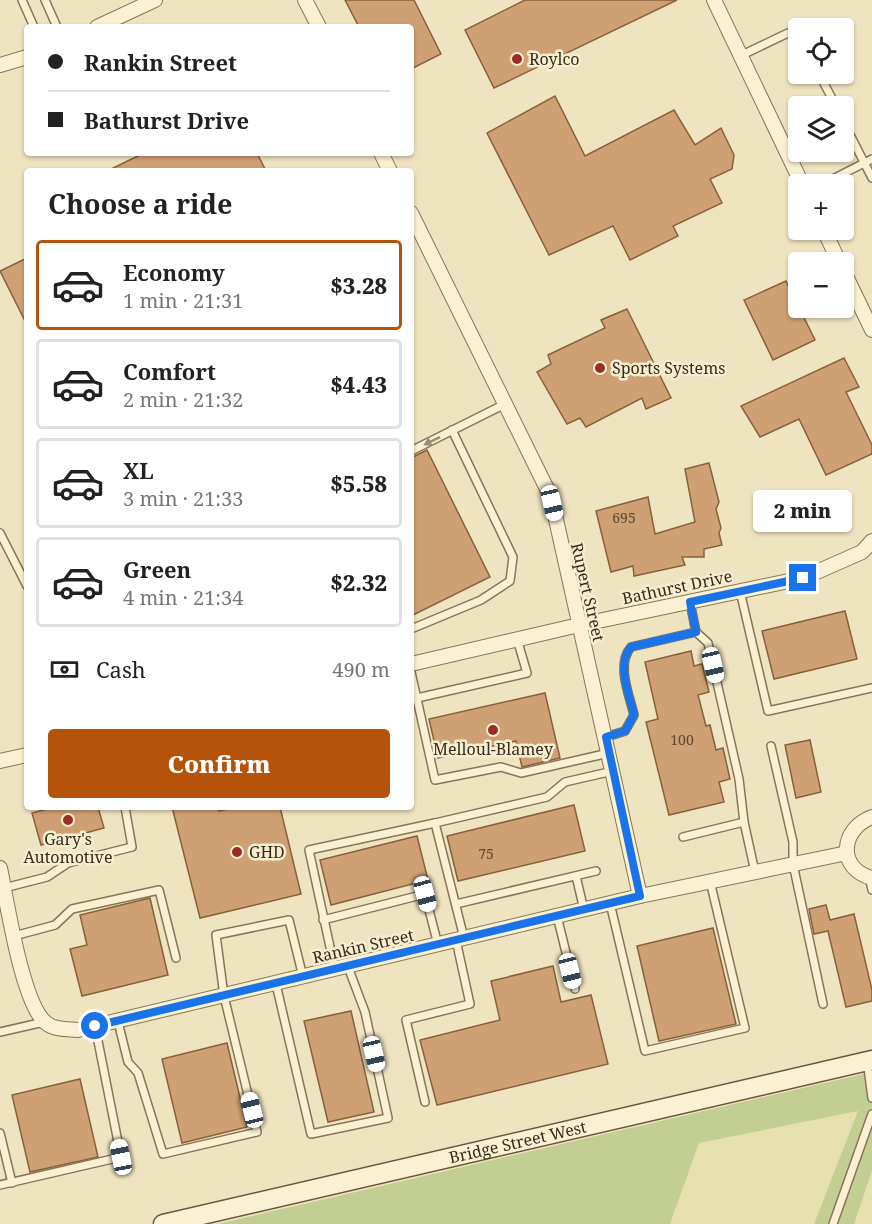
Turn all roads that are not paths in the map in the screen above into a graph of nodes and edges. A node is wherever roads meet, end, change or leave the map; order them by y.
1 (22, 0) edge
2 (45, 0) edge
3 (155, 0) edge
4 (305, 0) edge
5 (714, 0) edge
6 (33, 24) edge
7 (56, 24) edge
8 (103, 24) edge
9 (317, 24) edge
10 (788, 33) edge
11 (740, 56) junction
12 (24, 58) edge
13 (0, 65) edge
14 (854, 139) edge
15 (868, 161) edge
16 (797, 174) edge
17 (843, 174) edge
18 (872, 178) edge
19 (414, 219) edge
20 (854, 293) edge
21 (872, 330) edge
22 (505, 404) junction
23 (452, 430) junction
24 (414, 449) edge
25 (0, 533) edge
26 (870, 547) edge
27 (24, 580) edge
28 (740, 591) junction
29 (690, 602) junction
30 (579, 625) junction
31 (414, 628) edge
32 (696, 632) junction
33 (517, 639) junction
34 (414, 663) edge
35 (414, 685) edge
36 (872, 688) edge
37 (417, 698) junction
38 (606, 737) junction
39 (771, 746) dead end
40 (609, 753) junction
41 (24, 756) edge
42 (0, 761) edge
43 (613, 771) junction
44 (126, 810) edge
45 (872, 817) edge
46 (744, 822) junction
47 (435, 823) junction
48 (683, 837) dead end
49 (847, 853) junction
50 (793, 864) junction
51 (0, 868) edge
52 (596, 872) dead end
53 (755, 872) junction
54 (576, 876) junction
55 (710, 882) junction
56 (871, 882) edge
57 (3, 893) edge
58 (640, 896) junction
59 (610, 903) junction
60 (456, 904) junction
61 (584, 910) junction
62 (557, 916) junction
63 (5, 918) edge
64 (323, 920) junction
65 (14, 936) junction
66 (460, 939) junction
67 (438, 945) junction
68 (176, 958) dead end
69 (341, 968) junction
70 (303, 977) junction
71 (276, 984) junction
72 (575, 989) dead end
73 (224, 996) junction
74 (823, 1004) dead end
75 (45, 1022) junction
76 (118, 1022) junction
77 (95, 1026) junction
78 (0, 1032) edge
79 (869, 1061) edge
80 (872, 1098) edge
81 (425, 1102) dead end
82 (872, 1114) edge
83 (0, 1133) edge
84 (12, 1183) junction
85 (0, 1185) edge
86 (163, 1224) edge
87 (833, 1224) edge

1 - 6 lane
2 - 7 lane
3 - 8 street
4 - 9 street
5 - 11 street
10 - 11 lane
11 - 16 street
12 - 13 street
14 - 15 lane
15 - 17 lane
15 - 18 lane
19 - 22 street, Rupert Street
20 - 21 street
22 - 23 lane
22 - 30 street, Rupert Street
23 -> 24 lane
23 - 31 lane
25 - 27 lane
26 - 28 street, Bathurst Drive
28 - 29 street, Bathurst Drive
28 - 36 lane
29 - 30 street, Bathurst Drive
29 - 32 lane
30 - 33 street, Bathurst Drive
30 - 38 street, Rupert Street
32 - 38 lane
32 - 46 lane
33 - 34 street, Bathurst Drive
33 - 37 lane
35 - 37 lane
37 - 40 lane
38 - 40 street, Rupert Street
39 - 50 lane
40 - 43 street, Rupert Street
41 - 42 street
43 - 47 lane
43 - 58 street, Rupert Street
44 - 57 lane
45 - 49 street
46 - 48 lane
46 - 53 lane
47 - 60 lane
47 - 64 lane
49 - 50 street, Rankin Street
49 - 56 street
50 - 53 street, Rankin Street
50 - 74 lane
51 - 57 street
52 - 54 lane
53 - 55 street, Rankin Street
54 - 60 lane
54 - 61 lane
55 - 58 street, Rankin Street
55 - 59 lane
57 - 63 street
58 - 59 street, Rankin Street
59 - 61 street, Rankin Street
60 - 66 lane
61 - 62 street, Rankin Street
62 - 66 street, Rankin Street
62 - 72 lane
63 - 65 street
64 - 67 lane
64 - 69 lane
65 - 68 lane
65 - 75 street
66 - 67 street, Rankin Street
66 - 81 lane
67 - 69 street, Rankin Street
69 - 70 street, Rankin Street
69 - 71 lane
70 - 71 street, Rankin Street
70 - 73 lane
71 - 73 street, Rankin Street
73 - 76 street, Rankin Street
73 - 76 lane
75 - 77 street, Rankin Street
75 - 78 lane
76 - 77 street, Rankin Street
77 - 84 lane
79 - 80 lane
79 - 86 street, Bridge Street West
82 - 87 lane
83 - 84 lane
84 - 85 lane

